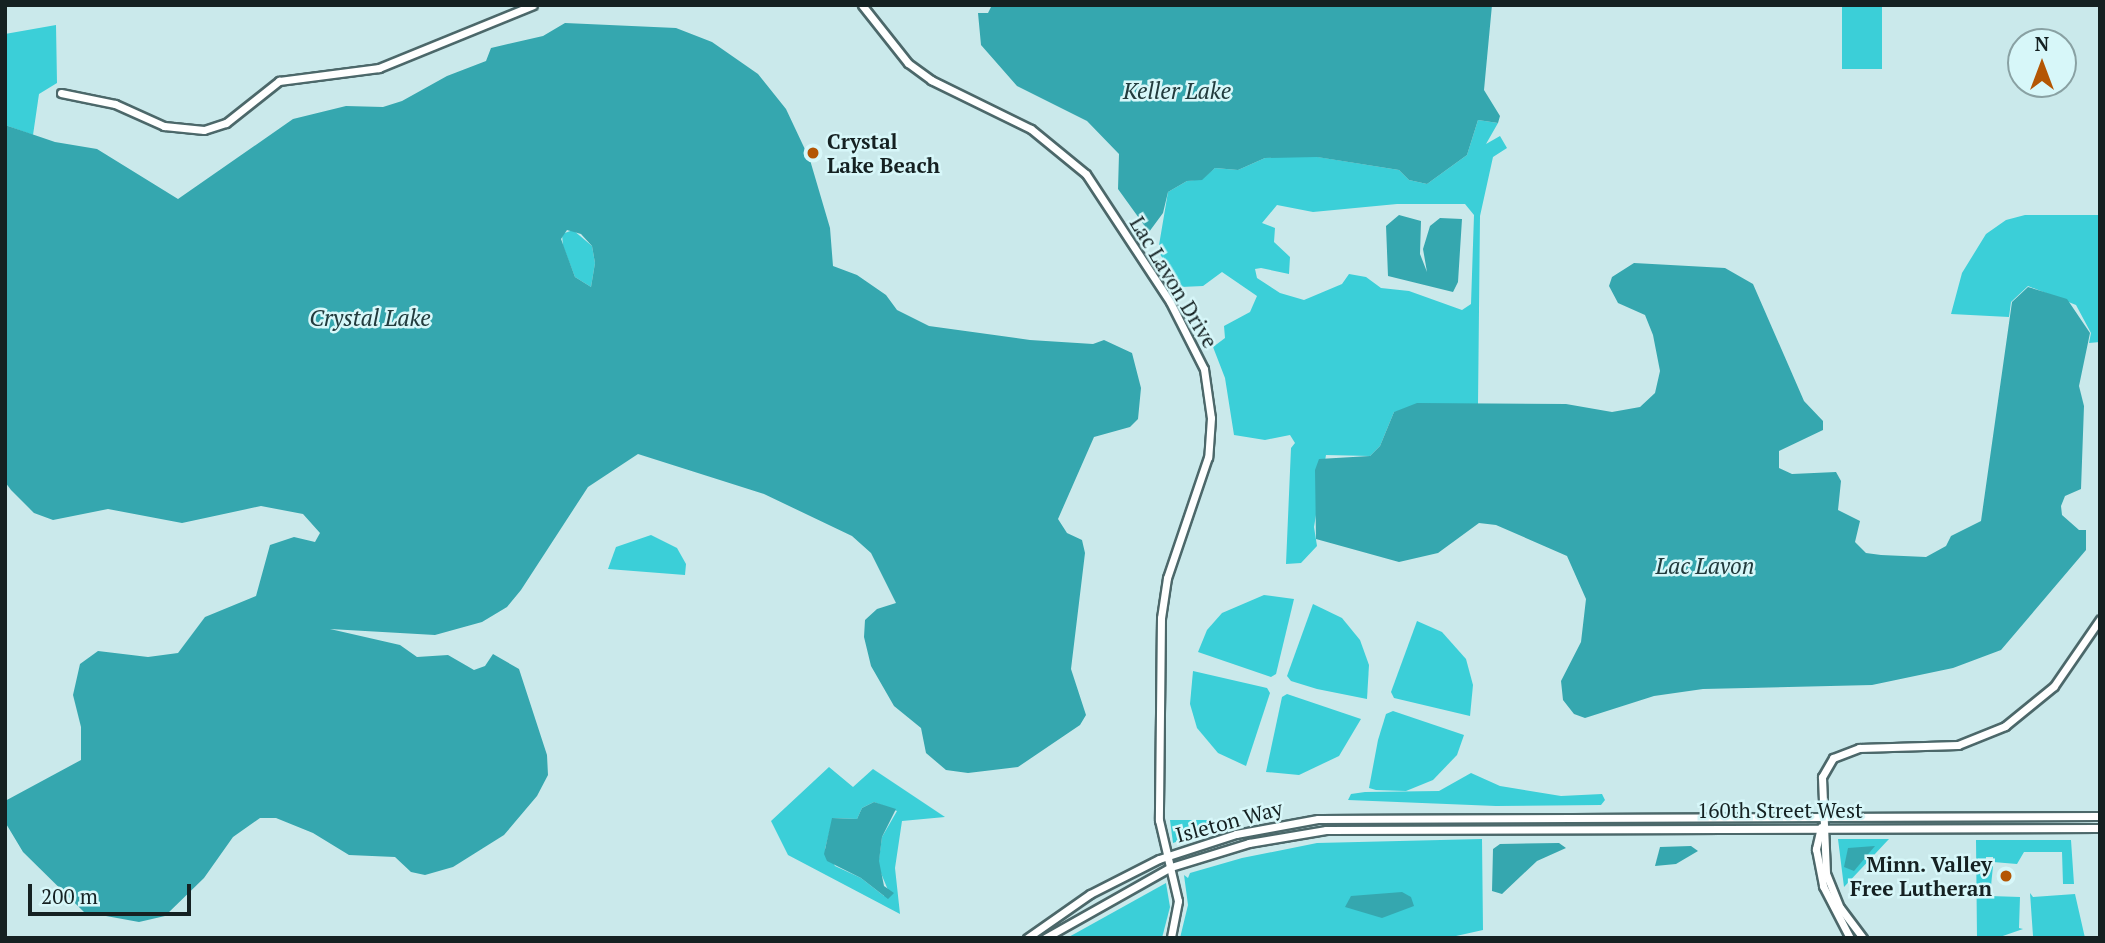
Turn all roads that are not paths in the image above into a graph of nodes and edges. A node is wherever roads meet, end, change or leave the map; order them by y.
1 (862, 5) edge
2 (529, 6) edge
3 (61, 93) dead end
4 (2100, 619) edge
5 (1462, 816) joint
6 (1821, 816) junction
7 (2100, 816) edge
8 (1461, 827) joint
9 (1821, 827) junction
10 (2100, 828) edge
11 (1169, 861) junction
12 (1027, 938) edge
13 (1045, 938) edge
14 (1171, 938) edge
15 (1850, 938) edge
16 (1863, 938) edge

1 - 11 street, Lac Lavon Drive
2 - 3 street
4 - 6 street
5 - 6 street, 160th Street West
5 - 11 street, Isleton Way
6 - 7 street, 160th Street West
6 - 9 street
8 - 9 street, 160th Street West
8 - 11 street, Isleton Way
9 - 10 street, 160th Street West
9 - 15 street
9 - 16 street
11 - 12 street, Isleton Way
11 - 13 street, Isleton Way
11 - 14 street, Lac Lavon Drive

